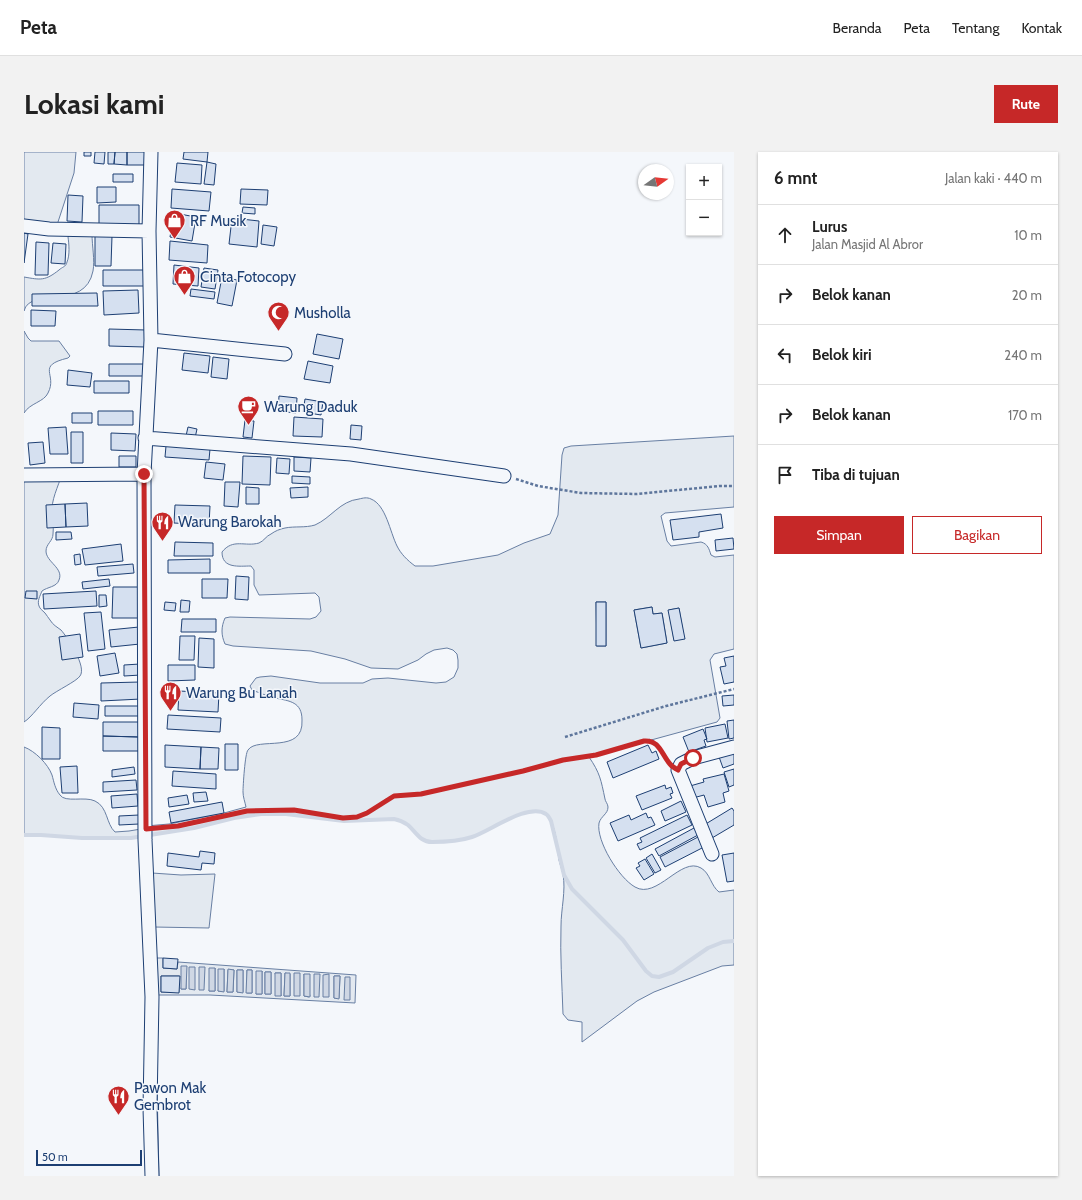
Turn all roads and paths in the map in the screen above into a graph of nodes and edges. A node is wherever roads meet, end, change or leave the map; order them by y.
1 (151, 152) edge
2 (24, 226) edge
3 (149, 232) junction
4 (151, 340) junction
5 (285, 354) dead end
6 (145, 438) junction
7 (144, 474) junction
8 (24, 475) edge
9 (504, 476) joint
10 (734, 486) edge
11 (734, 689) edge
12 (565, 737) dead end
13 (734, 747) edge
14 (678, 770) junction
15 (145, 833) junction
16 (712, 854) dead end
17 (152, 1176) edge

1 - 3 street
2 - 3 street
3 - 4 street
4 - 5 street
4 - 6 street
6 - 7 street
6 - 9 street
7 - 8 street
7 - 15 street
9 - 10 path
11 - 12 path
13 - 14 street
14 - 15 path
14 - 16 street
15 - 17 street

